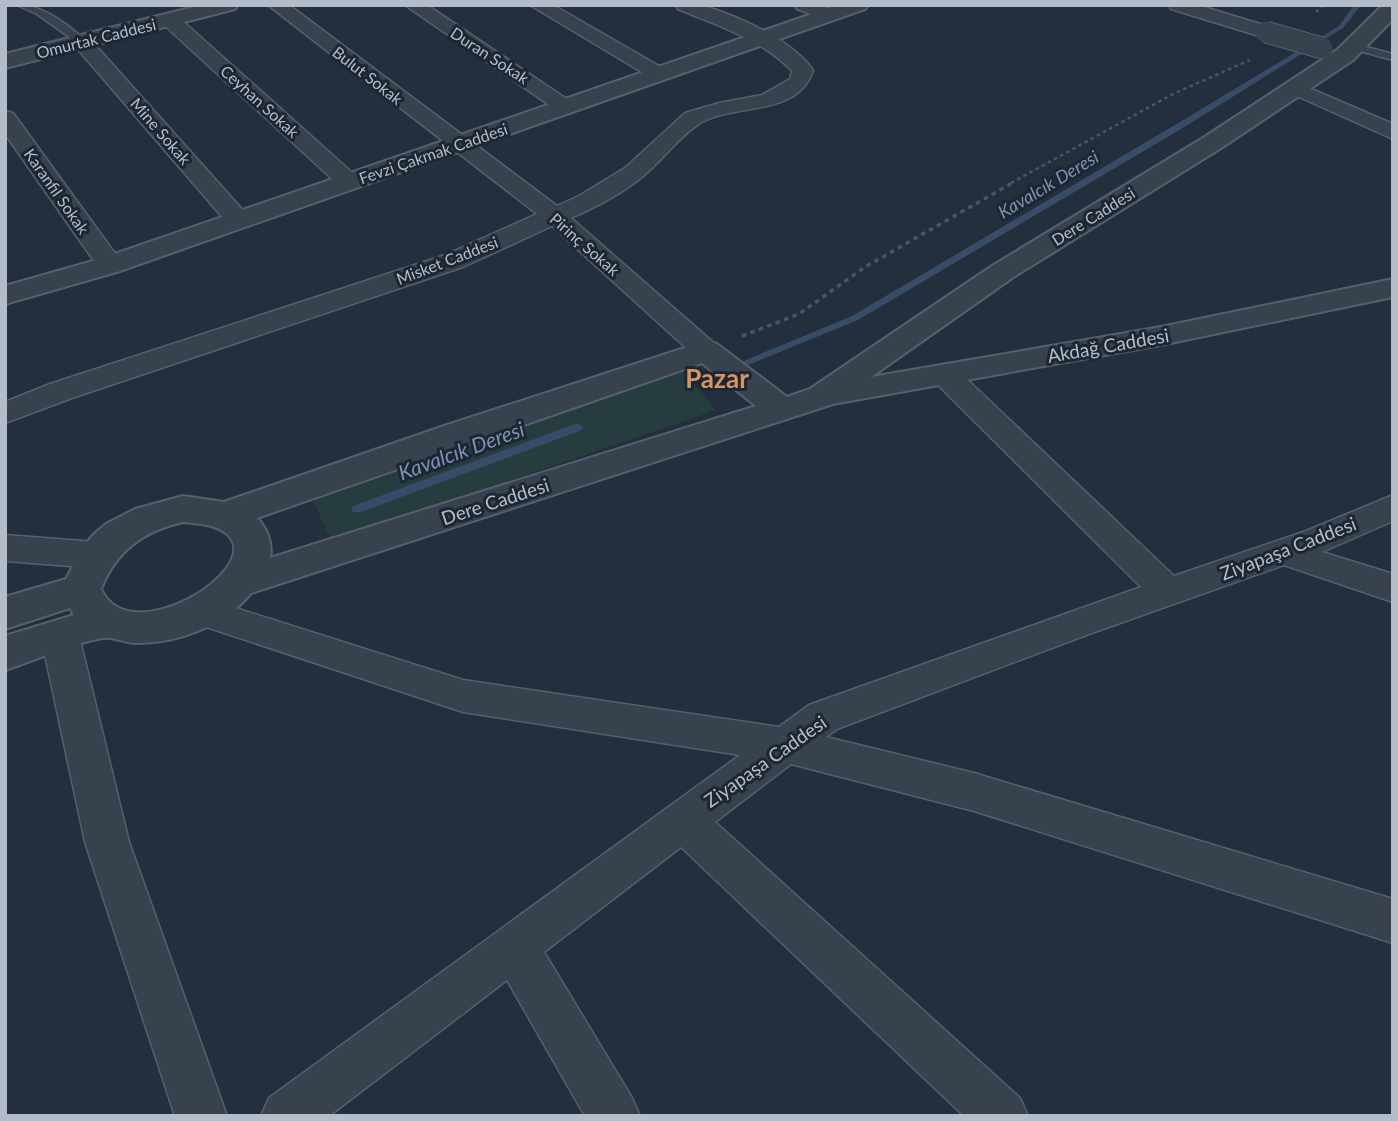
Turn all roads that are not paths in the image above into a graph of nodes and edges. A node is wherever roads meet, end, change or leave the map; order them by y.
1 (21, 5) edge
2 (228, 5) edge
3 (277, 5) edge
4 (414, 5) edge
5 (539, 5) edge
6 (685, 5) edge
7 (804, 5) edge
8 (858, 5) edge
9 (1178, 5) edge
10 (1393, 8) edge
11 (829, 15) junction
12 (170, 20) junction
13 (759, 38) junction
14 (82, 42) junction
15 (1341, 50) junction
16 (1393, 57) edge
17 (5, 61) edge
18 (657, 74) junction
19 (1294, 88) junction
20 (566, 106) junction
21 (5, 118) edge
22 (1393, 132) edge
23 (458, 145) junction
24 (349, 182) junction
25 (555, 216) junction
26 (239, 220) junction
27 (110, 265) junction
28 (1393, 288) edge
29 (5, 295) edge
30 (694, 355) junction
31 (944, 374) junction
32 (822, 396) junction
33 (9, 403) edge
34 (783, 410) junction
35 (746, 419) junction
36 (1393, 507) edge
37 (228, 514) junction
38 (5, 548) edge
39 (1283, 552) junction
40 (88, 572) junction
41 (242, 581) junction
42 (1393, 588) edge
43 (1168, 592) junction
44 (204, 612) junction
45 (5, 613) edge
46 (106, 621) junction
47 (60, 636) junction
48 (5, 653) edge
49 (785, 745) junction
50 (682, 820) junction
51 (1393, 921) edge
52 (514, 947) junction
53 (201, 1116) edge
54 (287, 1116) edge
55 (614, 1116) edge
56 (1002, 1116) edge

1 - 14 lane
2 - 12 street, Omurtak Caddesi
3 - 23 street, Bulut Sokak
4 - 20 street, Duran Sokak
5 - 18 street
6 - 13 street
7 - 11 street
8 - 11 street, Fevzi Çakmak Caddesi
9 - 15 street, bridge
10 - 15 street, Dere Caddesi
11 - 13 street, Fevzi Çakmak Caddesi
12 - 14 street, Omurtak Caddesi
12 - 24 street, Ceyhan Sokak
13 - 18 street, Fevzi Çakmak Caddesi
13 - 25 street, Misket Caddesi
14 - 17 street, Omurtak Caddesi
14 - 26 street, Mine Sokak
15 - 16 lane
15 - 19 street, Dere Caddesi
18 - 20 street, Fevzi Çakmak Caddesi
19 - 22 street
19 - 32 street, Dere Caddesi
20 - 23 street, Fevzi Çakmak Caddesi
21 - 27 street, Karanfil Sokak
23 - 24 street, Fevzi Çakmak Caddesi
23 - 25 street, Pirinç Sokak
24 - 26 street, Fevzi Çakmak Caddesi
25 - 30 street, Pirinç Sokak
25 - 33 street, Misket Caddesi
26 - 27 street, Fevzi Çakmak Caddesi
27 - 29 street, Fevzi Çakmak Caddesi
28 - 31 street, Akdağ Caddesi
30 - 34 street
30 - 35 street
30 - 37 street
31 - 32 street, Akdağ Caddesi
31 - 43 street
32 - 34 street, Dere Caddesi
34 - 35 street, Dere Caddesi
35 - 41 street, Dere Caddesi
36 - 39 street, Ziyapaşa Caddesi
37 - 40 street
37 - 41 street
38 - 40 street
39 - 42 street
39 - 43 street, Ziyapaşa Caddesi
40 - 45 street
40 - 46 street
41 - 44 street, Dere Caddesi
43 - 49 street, Ziyapaşa Caddesi
44 - 46 street, Dere Caddesi
44 - 49 street
46 - 47 street, Dere Caddesi
47 - 48 street, Dere Caddesi
47 - 53 street
49 - 50 street, Ziyapaşa Caddesi
49 - 51 street
50 - 52 street, Ziyapaşa Caddesi
50 - 56 street
52 - 54 street, Ziyapaşa Caddesi
52 - 55 street

